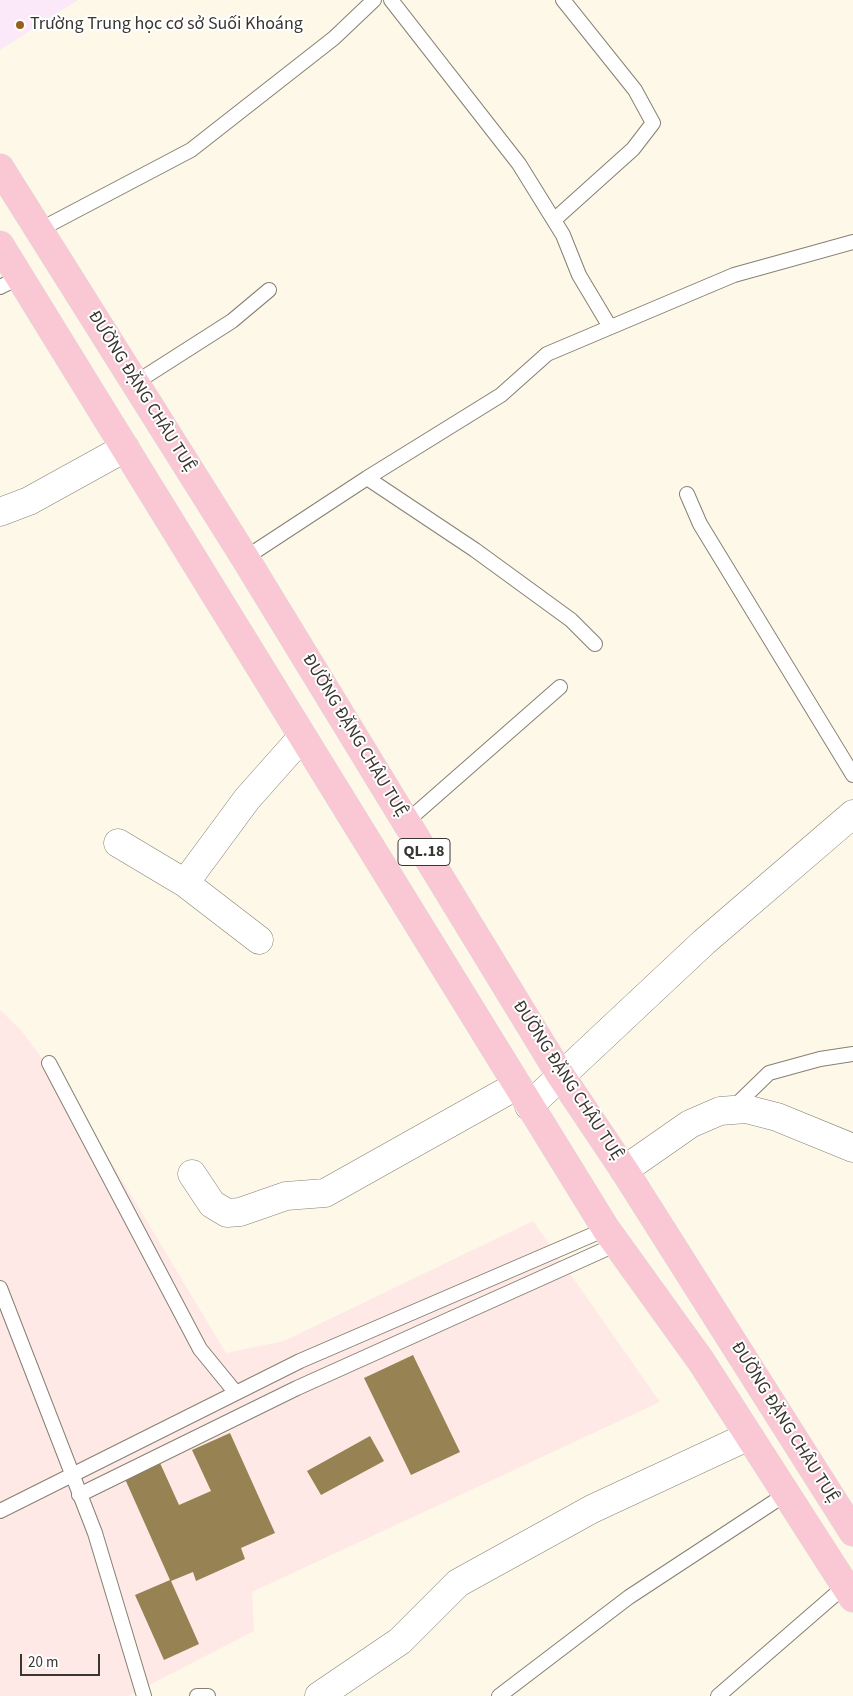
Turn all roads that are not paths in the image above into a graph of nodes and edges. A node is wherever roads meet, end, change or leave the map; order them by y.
1 (374, 0) edge
2 (391, 0) edge
3 (563, 0) edge
4 (0, 168) edge
5 (554, 220) junction
6 (39, 230) junction
7 (853, 242) edge
8 (0, 245) edge
9 (10, 282) edge
10 (268, 290) dead end
11 (610, 327) junction
12 (135, 383) junction
13 (125, 448) junction
14 (367, 478) junction
15 (687, 494) dead end
16 (0, 512) edge
17 (245, 558) junction
18 (595, 644) dead end
19 (560, 687) dead end
20 (302, 737) junction
21 (853, 775) edge
22 (853, 814) edge
23 (406, 822) junction
24 (118, 842) dead end
25 (185, 882) junction
26 (259, 940) dead end
27 (853, 1054) edge
28 (49, 1063) dead end
29 (561, 1076) junction
30 (523, 1096) junction
31 (731, 1110) junction
32 (853, 1148) edge
33 (624, 1170) junction
34 (192, 1174) dead end
35 (612, 1236) junction
36 (0, 1288) edge
37 (236, 1393) junction
38 (749, 1436) junction
39 (72, 1477) junction
40 (786, 1494) junction
41 (80, 1495) junction
42 (0, 1511) edge
43 (853, 1532) edge
44 (849, 1592) edge
45 (144, 1696) edge
46 (197, 1696) edge
47 (208, 1696) edge
48 (318, 1696) edge
49 (499, 1696) edge
50 (718, 1696) edge

1 - 6 lane
2 - 5 lane
3 - 5 lane
4 - 6 main road, ĐƯỜNG ĐẶNG CHÂU TUỆ / QL.18
5 - 11 lane
6 - 12 main road, ĐƯỜNG ĐẶNG CHÂU TUỆ / QL.18
7 - 11 lane
8 - 9 main road, ĐƯỜNG ĐẶNG CHÂU TUỆ / QL.18
9 - 13 main road, ĐƯỜNG ĐẶNG CHÂU TUỆ / QL.18
10 - 12 lane
11 - 14 lane
12 - 17 main road, ĐƯỜNG ĐẶNG CHÂU TUỆ / QL.18
13 - 16 street
13 - 20 main road, ĐƯỜNG ĐẶNG CHÂU TUỆ / QL.18
14 - 17 lane
14 - 18 lane
15 - 21 lane
17 - 23 main road, ĐƯỜNG ĐẶNG CHÂU TUỆ / QL.18
19 - 23 lane
20 - 25 street
20 - 30 main road, ĐƯỜNG ĐẶNG CHÂU TUỆ / QL.18
22 - 29 street
23 - 29 main road, ĐƯỜNG ĐẶNG CHÂU TUỆ / QL.18
24 - 25 street
25 - 26 street
27 - 31 lane
28 - 37 lane
29 - 30 street
29 - 33 main road, ĐƯỜNG ĐẶNG CHÂU TUỆ / QL.18
30 - 34 street
30 - 35 main road, ĐƯỜNG ĐẶNG CHÂU TUỆ / QL.18
31 - 32 street
31 - 33 street
33 - 43 main road, ĐƯỜNG ĐẶNG CHÂU TUỆ / QL.18
35 - 37 lane
35 - 38 main road, ĐƯỜNG ĐẶNG CHÂU TUỆ / QL.18
35 - 41 lane
36 - 39 lane
37 - 39 lane
38 - 40 main road, ĐƯỜNG ĐẶNG CHÂU TUỆ / QL.18
38 - 48 street
39 - 41 lane
39 - 42 lane
40 - 44 main road, ĐƯỜNG ĐẶNG CHÂU TUỆ / QL.18
40 - 49 lane
41 - 45 lane
44 - 50 lane
46 - 47 lane

